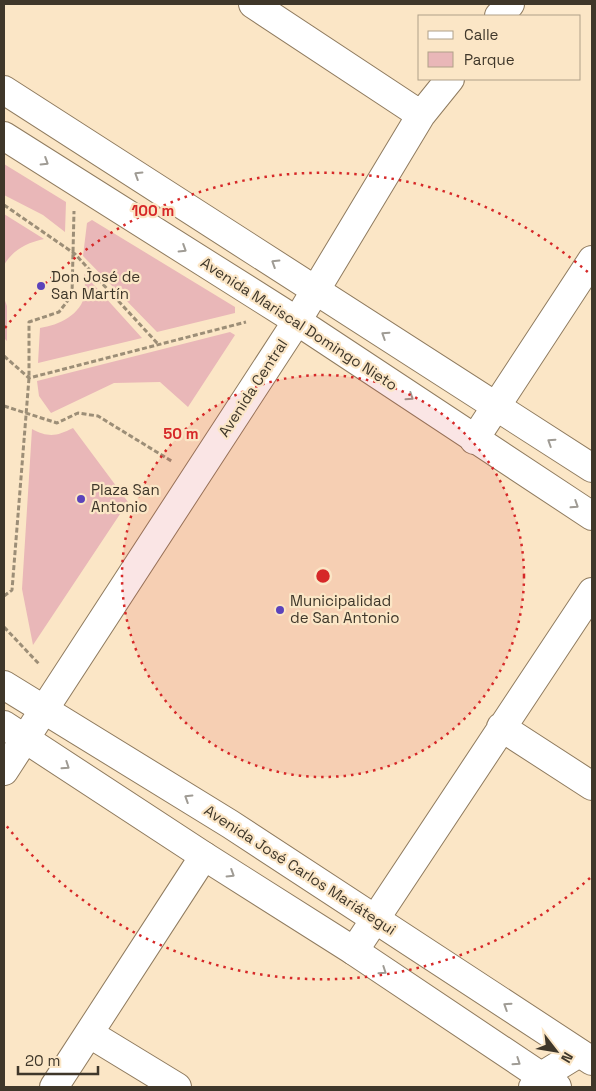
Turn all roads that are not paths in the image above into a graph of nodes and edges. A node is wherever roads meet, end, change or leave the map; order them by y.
1 (253, 4) edge
2 (510, 4) edge
3 (500, 15) edge
4 (449, 80) edge
5 (4, 90) edge
6 (422, 115) junction
7 (4, 136) edge
8 (592, 260) edge
9 (316, 289) junction
10 (297, 321) junction
11 (495, 406) junction
12 (474, 440) junction
13 (584, 463) edge
14 (553, 491) junction
15 (592, 516) edge
16 (592, 592) edge
17 (4, 685) edge
18 (44, 710) junction
19 (501, 727) junction
20 (15, 732) edge
21 (4, 771) edge
22 (592, 786) edge
23 (204, 856) junction
24 (377, 919) junction
25 (354, 951) junction
26 (90, 1034) junction
27 (586, 1057) edge
28 (544, 1084) edge
29 (54, 1087) edge
30 (177, 1087) edge

1 - 6 street
2 - 3 street
4 - 6 street, Avenida Central
9 -> 5 street
6 - 9 street, Avenida Central
7 -> 10 street, Avenida Mariscal Domingo Nieto
8 - 11 street
9 - 10 street, Avenida Central
11 -> 9 street
10 -> 12 street, Avenida Mariscal Domingo Nieto
10 - 18 street, Avenida Central
11 - 12 street
13 -> 11 street
12 - 14 street, Avenida Mariscal Domingo Nieto
13 - 14 street
14 -> 15 street, Avenida Mariscal Domingo Nieto
16 - 19 street
17 - 18 street, Avenida José Carlos Mariátegui
18 - 20 street, Avenida Central
24 -> 18 street, Avenida José Carlos Mariátegui
19 - 22 street
19 - 24 street
20 - 21 street, Avenida Central
20 -> 23 street
23 -> 25 street
23 - 26 street
24 - 25 street
27 -> 24 street, Avenida José Carlos Mariátegui
25 -> 28 street
26 - 29 street
26 - 30 street
27 - 28 street

